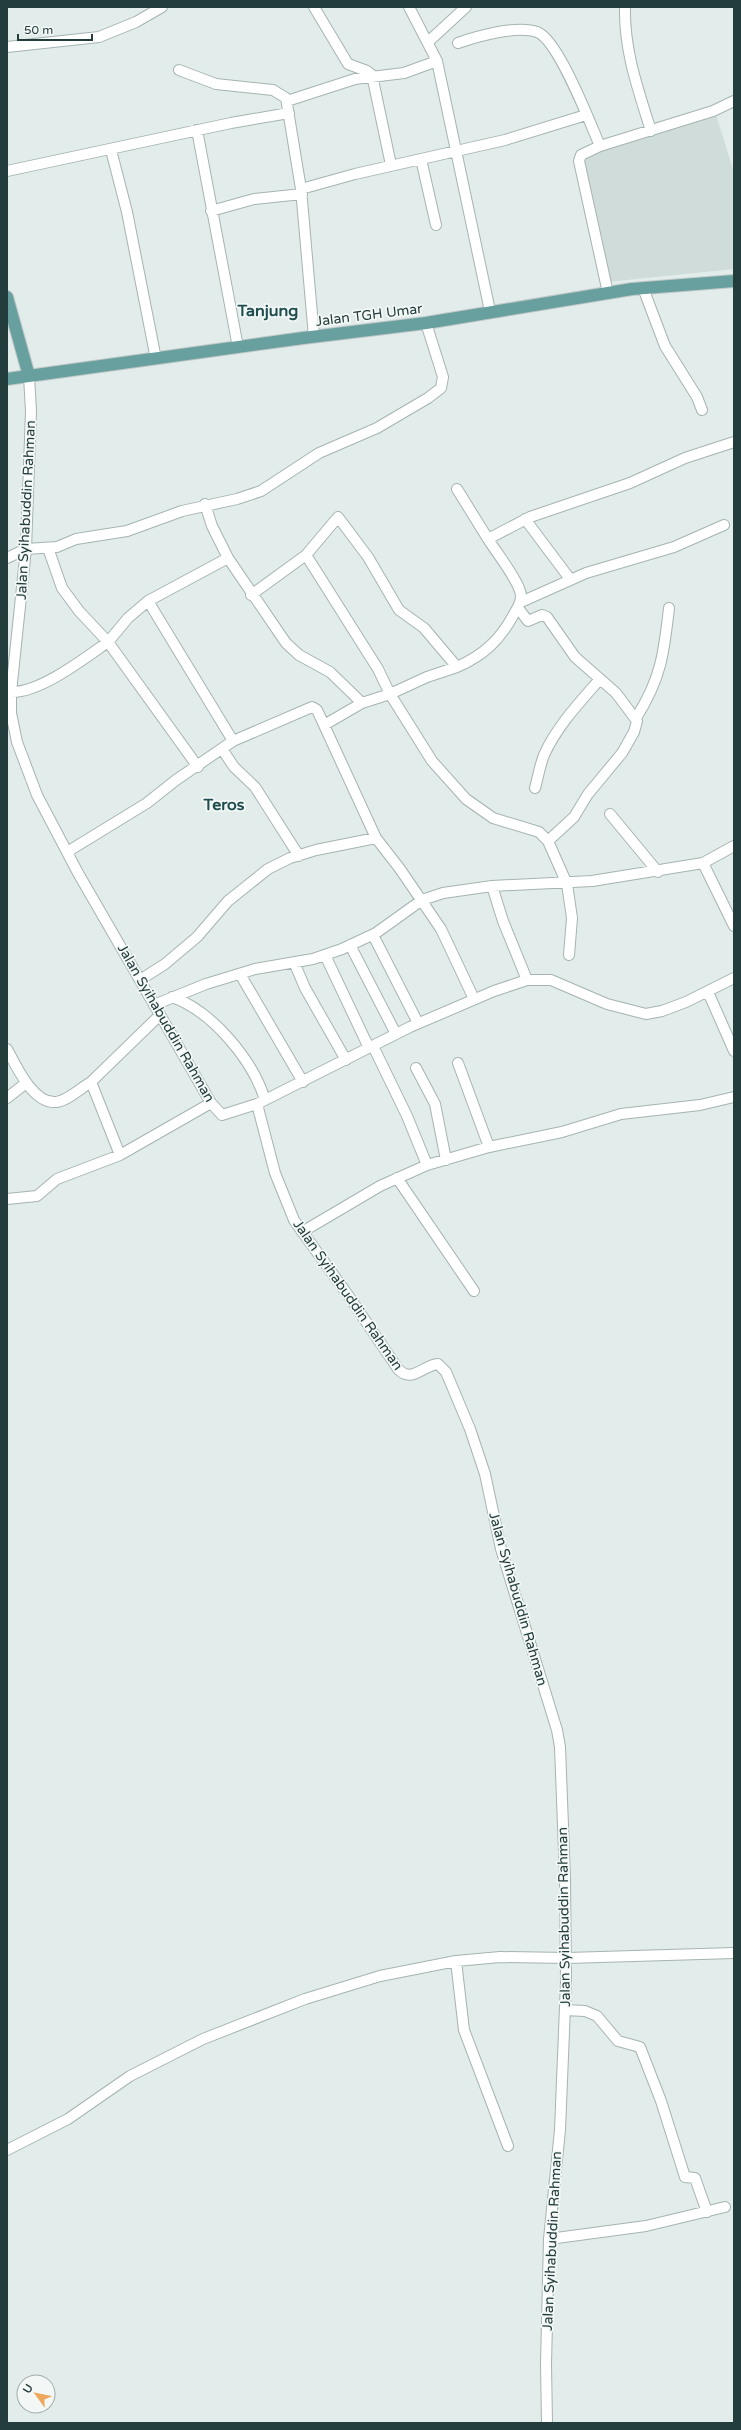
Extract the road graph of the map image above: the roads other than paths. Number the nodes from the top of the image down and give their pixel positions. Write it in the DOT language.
graph roads {
  1 [pos="162,7"];
  2 [pos="314,7"];
  3 [pos="409,7"];
  4 [pos="466,7"];
  5 [pos="625,7"];
  6 [pos="458,43"];
  7 [pos="7,47"];
  8 [pos="432,51"];
  9 [pos="180,70"];
  10 [pos="372,75"];
  11 [pos="287,101"];
  12 [pos="734,101"];
  13 [pos="289,113"];
  14 [pos="586,115"];
  15 [pos="197,130"];
  16 [pos="651,131"];
  17 [pos="600,146"];
  18 [pos="111,150"];
  19 [pos="456,151"];
  20 [pos="421,159"];
  21 [pos="391,165"];
  22 [pos="7,171"];
  23 [pos="301,191"];
  24 [pos="211,211"];
  25 [pos="436,225"];
  26 [pos="734,281"];
  27 [pos="643,288"];
  28 [pos="608,293"];
  29 [pos="7,297"];
  30 [pos="490,311"];
  31 [pos="426,323"];
  32 [pos="314,337"];
  33 [pos="238,347"];
  34 [pos="156,359"];
  35 [pos="29,376"];
  36 [pos="7,379"];
  37 [pos="702,410"];
  38 [pos="734,442"];
  39 [pos="457,489"];
  40 [pos="205,504"];
  41 [pos="525,519"];
  42 [pos="724,526"];
  43 [pos="488,539"];
  44 [pos="48,548"];
  45 [pos="26,549"];
  46 [pos="306,555"];
  47 [pos="7,558"];
  48 [pos="228,558"];
  49 [pos="570,579"];
  50 [pos="252,595"];
  51 [pos="148,601"];
  52 [pos="519,605"];
  53 [pos="669,608"];
  54 [pos="108,642"];
  55 [pos="457,667"];
  56 [pos="600,679"];
  57 [pos="11,692"];
  58 [pos="390,694"];
  59 [pos="362,703"];
  60 [pos="636,718"];
  61 [pos="324,725"];
  62 [pos="233,741"];
  63 [pos="12,743"];
  64 [pos="222,748"];
  65 [pos="198,767"];
  66 [pos="535,788"];
  67 [pos="610,814"];
  68 [pos="376,838"];
  69 [pos="548,840"];
  70 [pos="734,846"];
  71 [pos="67,852"];
  72 [pos="299,856"];
  73 [pos="703,863"];
  74 [pos="658,872"];
  75 [pos="568,884"];
  76 [pos="492,886"];
  77 [pos="422,900"];
  78 [pos="734,926"];
  79 [pos="373,935"];
  80 [pos="350,945"];
  81 [pos="325,955"];
  82 [pos="569,956"];
  83 [pos="294,962"];
  84 [pos="240,974"];
  85 [pos="734,978"];
  86 [pos="140,980"];
  87 [pos="527,980"];
  88 [pos="708,992"];
  89 [pos="172,997"];
  90 [pos="474,999"];
  91 [pos="154,1005"];
  92 [pos="160,1015"];
  93 [pos="418,1023"];
  94 [pos="396,1034"];
  95 [pos="371,1047"];
  96 [pos="7,1050"];
  97 [pos="734,1050"];
  98 [pos="346,1060"];
  99 [pos="458,1063"];
  100 [pos="416,1068"];
  101 [pos="91,1082"];
  102 [pos="303,1082"];
  103 [pos="26,1083"];
  104 [pos="734,1097"];
  105 [pos="7,1098"];
  106 [pos="261,1102"];
  107 [pos="210,1103"];
  108 [pos="489,1147"];
  109 [pos="120,1155"];
  110 [pos="446,1160"];
  111 [pos="427,1165"];
  112 [pos="397,1178"];
  113 [pos="7,1199"];
  114 [pos="302,1232"];
  115 [pos="474,1291"];
  116 [pos="734,1953"];
  117 [pos="567,1958"];
  118 [pos="456,1961"];
  119 [pos="565,2010"];
  120 [pos="508,2146"];
  121 [pos="7,2150"];
  122 [pos="725,2207"];
  123 [pos="707,2212"];
  124 [pos="549,2239"];
  125 [pos="547,2423"];
  1 -- 7 [label="street"];
  2 -- 10 [label="street"];
  3 -- 8 [label="street"];
  4 -- 8 [label="street"];
  5 -- 16 [label="street"];
  6 -- 14 [label="street"];
  8 -- 10 [label="street"];
  8 -- 19 [label="street"];
  9 -- 11 [label="street"];
  10 -- 11 [label="street"];
  10 -- 21 [label="street"];
  11 -- 13 [label="street"];
  12 -- 16 [label="street"];
  13 -- 15 [label="street"];
  13 -- 23 [label="street"];
  14 -- 17 [label="street"];
  14 -- 19 [label="street"];
  15 -- 18 [label="street"];
  15 -- 24 [label="street"];
  16 -- 17 [label="street"];
  17 -- 28 [label="street"];
  18 -- 22 [label="street"];
  18 -- 34 [label="street"];
  19 -- 20 [label="street"];
  19 -- 30 [label="street"];
  20 -- 21 [label="street"];
  20 -- 25 [label="street"];
  21 -- 23 [label="street"];
  23 -- 24 [label="street"];
  23 -- 32 [label="street"];
  24 -- 33 [label="street"];
  26 -- 27 [label="main road, Jalan TGH Umar"];
  27 -- 28 [label="main road, Jalan TGH Umar"];
  27 -- 37 [label="street"];
  28 -- 30 [label="main road, Jalan TGH Umar"];
  29 -- 35 [label="main road"];
  30 -- 31 [label="main road, Jalan TGH Umar"];
  31 -- 32 [label="main road, Jalan TGH Umar"];
  31 -- 40 [label="street"];
  32 -- 33 [label="main road, Jalan TGH Umar"];
  33 -- 34 [label="main road, Jalan TGH Umar"];
  34 -- 35 [label="main road, Jalan TGH Umar"];
  35 -- 36 [label="main road, Jalan TGH Umar"];
  35 -- 45 [label="street, Jalan Syihabuddin Rahman"];
  38 -- 41 [label="street"];
  39 -- 43 [label="street"];
  40 -- 44 [label="street"];
  40 -- 48 [label="street"];
  41 -- 43 [label="street"];
  41 -- 49 [label="street"];
  42 -- 49 [label="street"];
  43 -- 52 [label="street"];
  44 -- 45 [label="street"];
  44 -- 54 [label="street"];
  45 -- 47 [label="street"];
  45 -- 57 [label="street, Jalan Syihabuddin Rahman"];
  46 -- 50 [label="street"];
  46 -- 55 [label="street"];
  46 -- 58 [label="street"];
  48 -- 50 [label="street"];
  48 -- 51 [label="street"];
  49 -- 52 [label="street"];
  50 -- 59 [label="street"];
  51 -- 54 [label="street"];
  51 -- 62 [label="street"];
  52 -- 55 [label="street"];
  52 -- 56 [label="street"];
  53 -- 60 [label="street"];
  54 -- 57 [label="street"];
  54 -- 65 [label="street"];
  55 -- 58 [label="street"];
  56 -- 60 [label="street"];
  56 -- 66 [label="street"];
  57 -- 63 [label="street, Jalan Syihabuddin Rahman"];
  58 -- 59 [label="street"];
  58 -- 69 [label="street"];
  59 -- 61 [label="street"];
  60 -- 69 [label="street"];
  61 -- 62 [label="street"];
  61 -- 68 [label="street"];
  62 -- 64 [label="street"];
  63 -- 71 [label="street, Jalan Syihabuddin Rahman"];
  64 -- 65 [label="street"];
  64 -- 72 [label="street"];
  65 -- 71 [label="street"];
  67 -- 74 [label="street"];
  68 -- 72 [label="street"];
  68 -- 77 [label="street"];
  69 -- 75 [label="street"];
  70 -- 73 [label="street"];
  71 -- 86 [label="street, Jalan Syihabuddin Rahman"];
  72 -- 86 [label="street"];
  73 -- 74 [label="street"];
  73 -- 78 [label="street"];
  74 -- 75 [label="street"];
  75 -- 76 [label="street"];
  75 -- 82 [label="street"];
  76 -- 77 [label="street"];
  76 -- 87 [label="street"];
  77 -- 79 [label="street"];
  77 -- 90 [label="street"];
  79 -- 80 [label="street"];
  79 -- 93 [label="street"];
  80 -- 81 [label="street"];
  80 -- 94 [label="street"];
  81 -- 83 [label="street"];
  81 -- 95 [label="street"];
  83 -- 84 [label="street"];
  83 -- 98 [label="street"];
  84 -- 89 [label="street"];
  84 -- 102 [label="street"];
  85 -- 88 [label="street"];
  86 -- 91 [label="street, Jalan Syihabuddin Rahman"];
  87 -- 88 [label="street"];
  87 -- 90 [label="street"];
  88 -- 97 [label="street"];
  89 -- 91 [label="street"];
  89 -- 106 [label="street"];
  90 -- 93 [label="street"];
  91 -- 92 [label="street, Jalan Syihabuddin Rahman"];
  92 -- 101 [label="street"];
  92 -- 107 [label="street, Jalan Syihabuddin Rahman"];
  93 -- 94 [label="street"];
  94 -- 95 [label="street"];
  95 -- 98 [label="street"];
  95 -- 111 [label="street"];
  96 -- 103 [label="street"];
  98 -- 102 [label="street"];
  99 -- 108 [label="street"];
  100 -- 110 [label="street"];
  101 -- 103 [label="street"];
  101 -- 109 [label="street"];
  102 -- 106 [label="street"];
  103 -- 105 [label="street"];
  104 -- 108 [label="street"];
  106 -- 107 [label="street, Jalan Syihabuddin Rahman"];
  106 -- 114 [label="street, Jalan Syihabuddin Rahman"];
  107 -- 109 [label="street"];
  108 -- 110 [label="street"];
  109 -- 113 [label="street"];
  110 -- 111 [label="street"];
  111 -- 112 [label="street"];
  112 -- 114 [label="street"];
  112 -- 115 [label="street"];
  114 -- 117 [label="street, Jalan Syihabuddin Rahman"];
  116 -- 117 [label="street"];
  117 -- 118 [label="street"];
  117 -- 119 [label="street, Jalan Syihabuddin Rahman"];
  118 -- 120 [label="street"];
  118 -- 121 [label="street"];
  119 -- 123 [label="street"];
  119 -- 124 [label="street, Jalan Syihabuddin Rahman"];
  122 -- 123 [label="street"];
  123 -- 124 [label="street"];
  124 -- 125 [label="street, Jalan Syihabuddin Rahman"];
}
